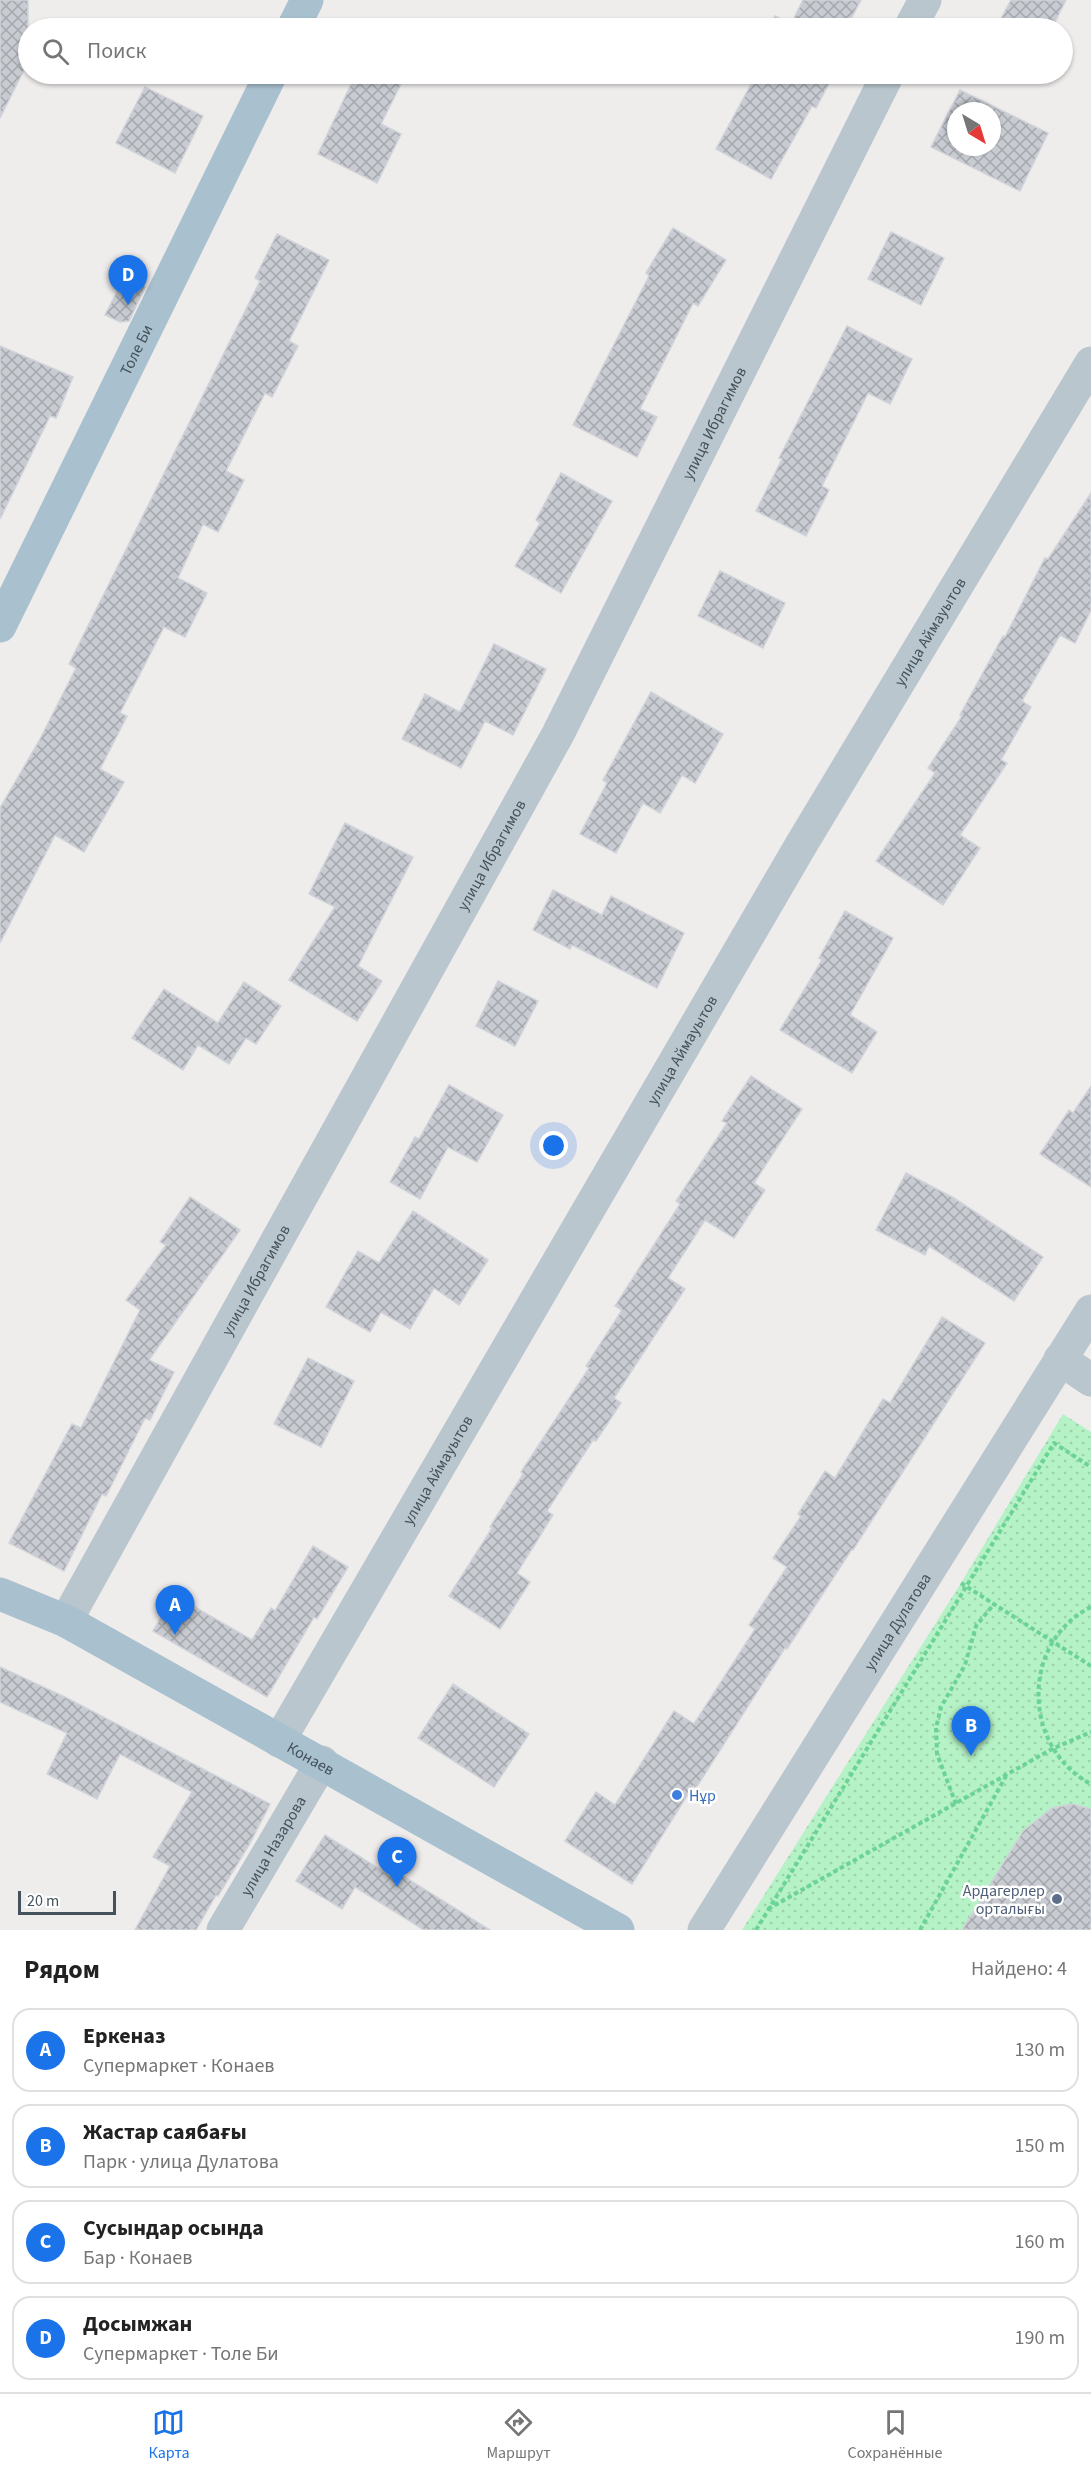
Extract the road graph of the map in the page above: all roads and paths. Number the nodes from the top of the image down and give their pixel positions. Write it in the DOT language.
graph roads {
  1 [pos="307,0"];
  2 [pos="925,0"];
  3 [pos="298,18"];
  4 [pos="915,18"];
  5 [pos="266,84"];
  6 [pos="883,84"];
  7 [pos="1091,363"];
  8 [pos="0,626"];
  9 [pos="1091,1311"];
  10 [pos="1060,1359"];
  11 [pos="1091,1380"];
  12 [pos="1091,1467"];
  13 [pos="961,1582"];
  14 [pos="967,1587"];
  15 [pos="0,1594"];
  16 [pos="994,1605"];
  17 [pos="1091,1607"];
  18 [pos="66,1621"];
  19 [pos="1053,1642"];
  20 [pos="1091,1666"];
  21 [pos="1091,1732"];
  22 [pos="279,1741"];
  23 [pos="1052,1749"];
  24 [pos="322,1762"];
  25 [pos="1006,1775"];
  26 [pos="1091,1784"];
  27 [pos="956,1804"];
  28 [pos="767,1910"];
  29 [pos="224,1930"];
  30 [pos="618,1930"];
  31 [pos="704,1930"];
  32 [pos="756,1930"];
  33 [pos="920,1930"];
  1 -- 3 [label="main road"];
  2 -- 4 [label="street"];
  5 -- 8 [label="main road, Толе Би"];
  6 -- 18 [label="street, улица Ибрагимов"];
  7 -- 22 [label="street, улица Аймауытов"];
  9 -- 10 [label="street, улица Дулатова"];
  10 -- 11 [label="street"];
  10 -- 31 [label="street, улица Дулатова"];
  12 -- 14 [label="path"];
  13 -- 14 [label="path"];
  14 -- 16 [label="path"];
  14 -- 28 [label="path"];
  15 -- 18 [label="main road, Конаев"];
  16 -- 19 [label="path"];
  16 -- 27 [label="path"];
  17 -- 19 [label="path"];
  18 -- 22 [label="main road, Конаев"];
  19 -- 20 [label="path"];
  19 -- 23 [label="path"];
  21 -- 23 [label="path"];
  22 -- 24 [label="main road, Конаев"];
  23 -- 25 [label="path"];
  23 -- 26 [label="path"];
  24 -- 29 [label="street, улица Назарова"];
  24 -- 30 [label="main road, Конаев"];
  25 -- 27 [label="path"];
  25 -- 33 [label="path"];
  27 -- 28 [label="path"];
  28 -- 32 [label="path"];
}
